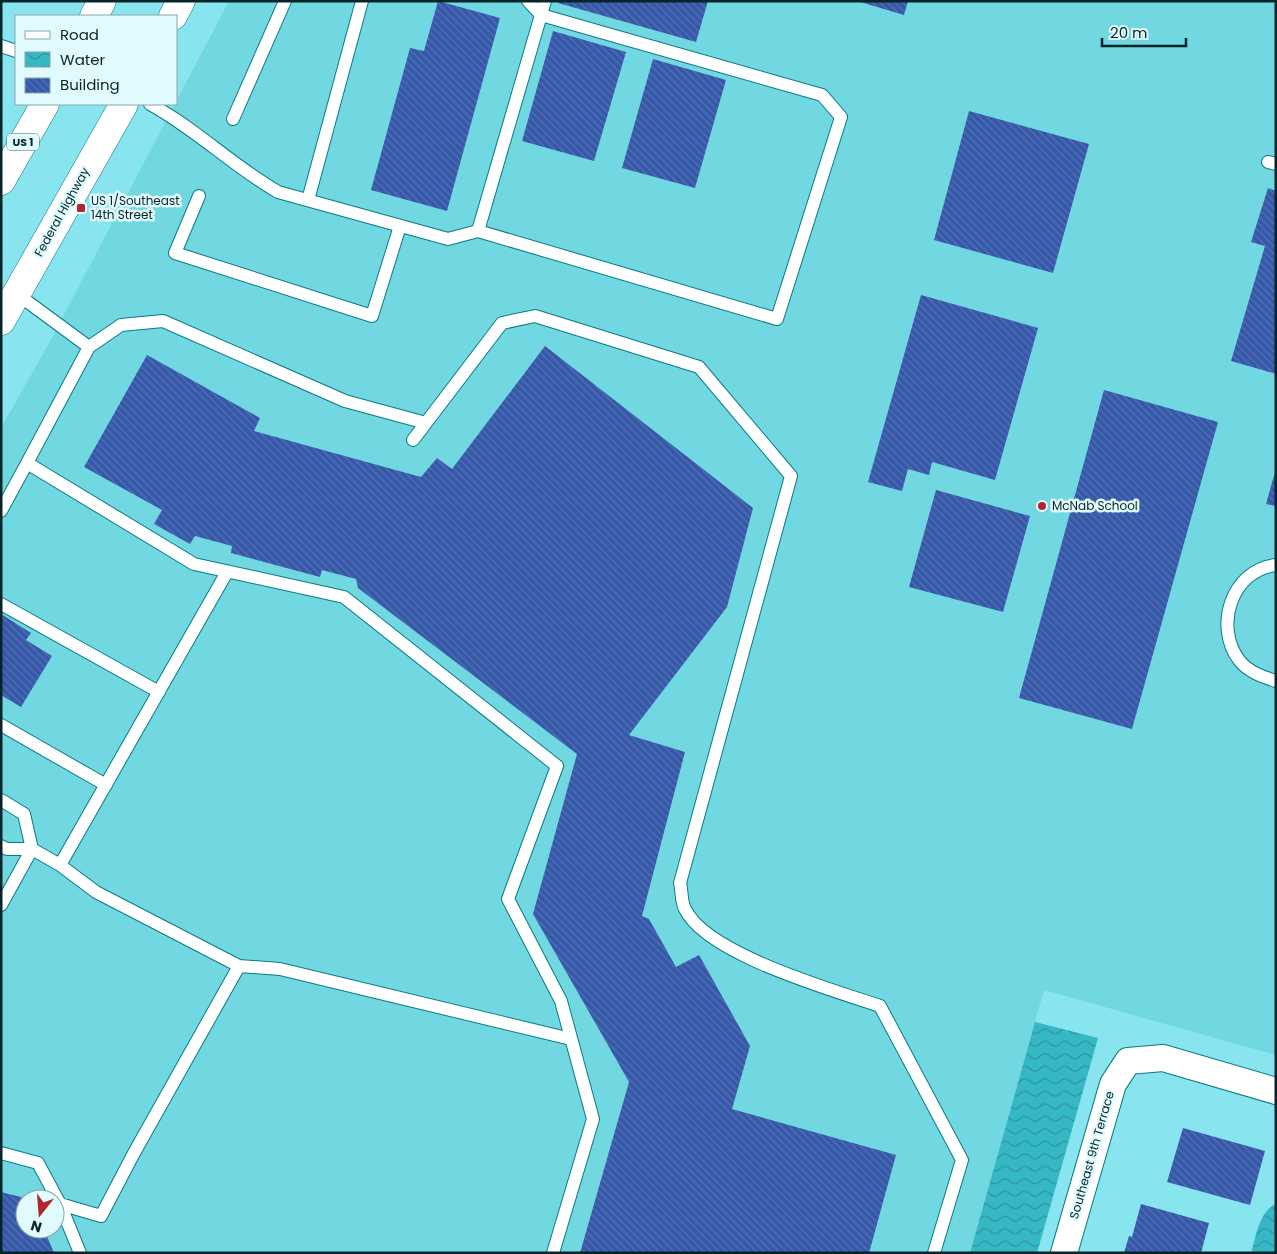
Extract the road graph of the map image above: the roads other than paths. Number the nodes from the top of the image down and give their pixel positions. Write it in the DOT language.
graph roads {
  1 [pos="102,1"];
  2 [pos="285,1"];
  3 [pos="362,1"];
  4 [pos="528,1"];
  5 [pos="545,1"];
  6 [pos="541,14"];
  7 [pos="95,15"];
  8 [pos="1,46"];
  9 [pos="15,51"];
  10 [pos="44,105"];
  11 [pos="123,105"];
  12 [pos="152,105"];
  13 [pos="233,119"];
  14 [pos="1,181"];
  15 [pos="199,196"];
  16 [pos="308,200"];
  17 [pos="400,226"];
  18 [pos="478,230"];
  19 [pos="17,294"];
  20 [pos="1,321"];
  21 [pos="89,347"];
  22 [pos="426,422"];
  23 [pos="413,440"];
  24 [pos="27,463"];
  25 [pos="1,511"];
  26 [pos="1276,565"];
  27 [pos="227,572"];
  28 [pos="1,604"];
  29 [pos="1276,680"];
  30 [pos="159,692"];
  31 [pos="1,725"];
  32 [pos="106,785"];
  33 [pos="1,800"];
  34 [pos="1,846"];
  35 [pos="32,849"];
  36 [pos="60,865"];
  37 [pos="1,905"];
  38 [pos="239,966"];
  39 [pos="571,1039"];
  40 [pos="1276,1091"];
  41 [pos="1,1153"];
  42 [pos="52,1189"];
  43 [pos="65,1205"];
  44 [pos="65,1216"];
  45 [pos="80,1253"];
  46 [pos="553,1253"];
  47 [pos="934,1253"];
  48 [pos="1064,1253"];
  1 -- 7 [label="main road"];
  2 -- 13 [label="lane"];
  3 -- 16 [label="lane"];
  4 -- 6 [label="lane"];
  5 -- 6 [label="lane"];
  6 -- 18 [label="lane"];
  6 -- 18 [label="lane"];
  8 -- 9 [label="lane"];
  10 -- 14 [label="main road, US 1"];
  11 -- 19 [label="main road, Federal Highway"];
  12 -- 16 [label="lane"];
  15 -- 17 [label="lane"];
  16 -- 17 [label="lane"];
  17 -- 18 [label="lane"];
  19 -- 20 [label="main road, Federal Highway"];
  19 -- 21 [label="lane"];
  21 -- 22 [label="lane"];
  21 -- 24 [label="lane"];
  22 -- 23 [label="lane"];
  22 -- 47 [label="lane"];
  24 -- 25 [label="lane"];
  24 -- 27 [label="lane"];
  26 -- 29 [label="lane"];
  27 -- 30 [label="lane"];
  27 -- 39 [label="lane"];
  28 -- 30 [label="lane"];
  30 -- 32 [label="lane"];
  31 -- 32 [label="lane"];
  32 -- 36 [label="lane"];
  33 -- 35 [label="lane"];
  34 -- 35 [label="lane"];
  35 -- 36 [label="lane"];
  35 -- 37 [label="lane"];
  36 -- 38 [label="lane"];
  38 -- 39 [label="lane"];
  38 -- 43 [label="lane"];
  39 -- 46 [label="lane"];
  40 -- 48 [label="street, Southeast 9th Terrace"];
  41 -- 42 [label="lane"];
  44 -- 45 [label="lane"];
}
